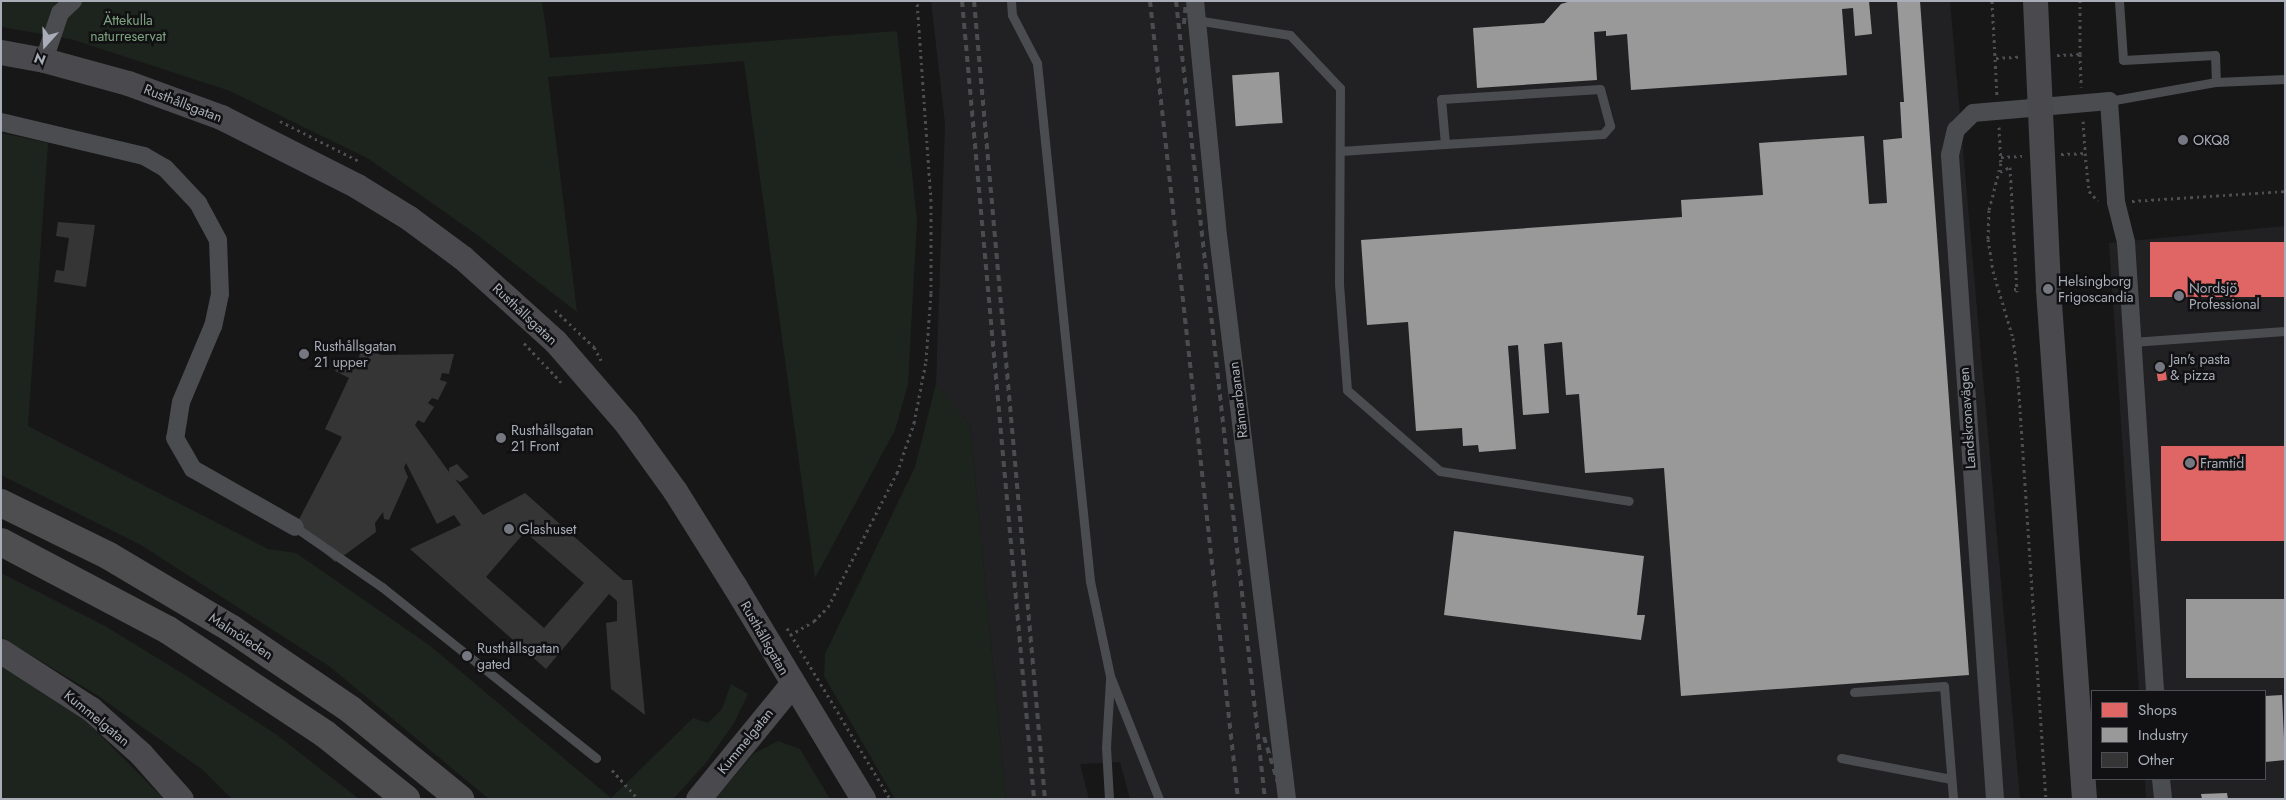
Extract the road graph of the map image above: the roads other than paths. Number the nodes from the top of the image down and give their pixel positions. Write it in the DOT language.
graph roads {
  1 [pos="73,1"];
  2 [pos="1011,1"];
  3 [pos="1195,1"];
  4 [pos="2035,1"];
  5 [pos="2119,1"];
  6 [pos="1196,20"];
  7 [pos="1,52"];
  8 [pos="44,60"];
  9 [pos="2285,79"];
  10 [pos="2216,82"];
  11 [pos="2109,101"];
  12 [pos="2039,106"];
  13 [pos="1,122"];
  14 [pos="1445,144"];
  15 [pos="1340,151"];
  16 [pos="2285,331"];
  17 [pos="2132,342"];
  18 [pos="1628,500"];
  19 [pos="1,503"];
  20 [pos="296,527"];
  21 [pos="1,542"];
  22 [pos="1,651"];
  23 [pos="1110,676"];
  24 [pos="792,684"];
  25 [pos="2155,690"];
  26 [pos="1854,692"];
  27 [pos="596,758"];
  28 [pos="1841,758"];
  29 [pos="1951,779"];
  30 [pos="2161,780"];
  31 [pos="181,799"];
  32 [pos="406,799"];
  33 [pos="460,799"];
  34 [pos="698,799"];
  35 [pos="863,799"];
  36 [pos="1109,799"];
  37 [pos="1159,799"];
  38 [pos="1287,799"];
  39 [pos="1953,799"];
  40 [pos="1995,799"];
  41 [pos="2084,799"];
  42 [pos="2163,799"];
  1 -- 8 [label="street"];
  2 -- 23 [label="lane"];
  3 -- 6 [label="street, Rännarbanan"];
  4 -- 12 [label="main road"];
  5 -- 10 [label="lane"];
  6 -- 15 [label="lane"];
  6 -- 38 [label="street, Rännarbanan"];
  7 -- 8 [label="main road, Rusthållsgatan"];
  8 -- 24 [label="main road, Rusthållsgatan"];
  9 -- 10 [label="lane"];
  10 -- 11 [label="lane"];
  11 -- 12 [label="street, Landskronavägen"];
  11 -- 17 [label="street"];
  12 -- 40 [label="street, Landskronavägen"];
  12 -- 41 [label="main road"];
  13 -- 20 [label="street"];
  14 -- 14 [label="lane"];
  14 -- 15 [label="lane"];
  15 -- 18 [label="lane"];
  16 -- 17 [label="lane"];
  17 -- 25 [label="street"];
  19 -- 33 [label="highway, Malmöleden"];
  20 -- 27 [label="lane"];
  21 -- 32 [label="highway"];
  22 -- 31 [label="main road, Kummelgatan"];
  23 -- 36 [label="lane"];
  23 -- 37 [label="lane"];
  24 -- 34 [label="main road, Kummelgatan"];
  24 -- 35 [label="main road, Rusthållsgatan"];
  26 -- 29 [label="lane"];
  28 -- 29 [label="lane"];
  29 -- 39 [label="lane"];
  30 -- 42 [label="street"];
}
